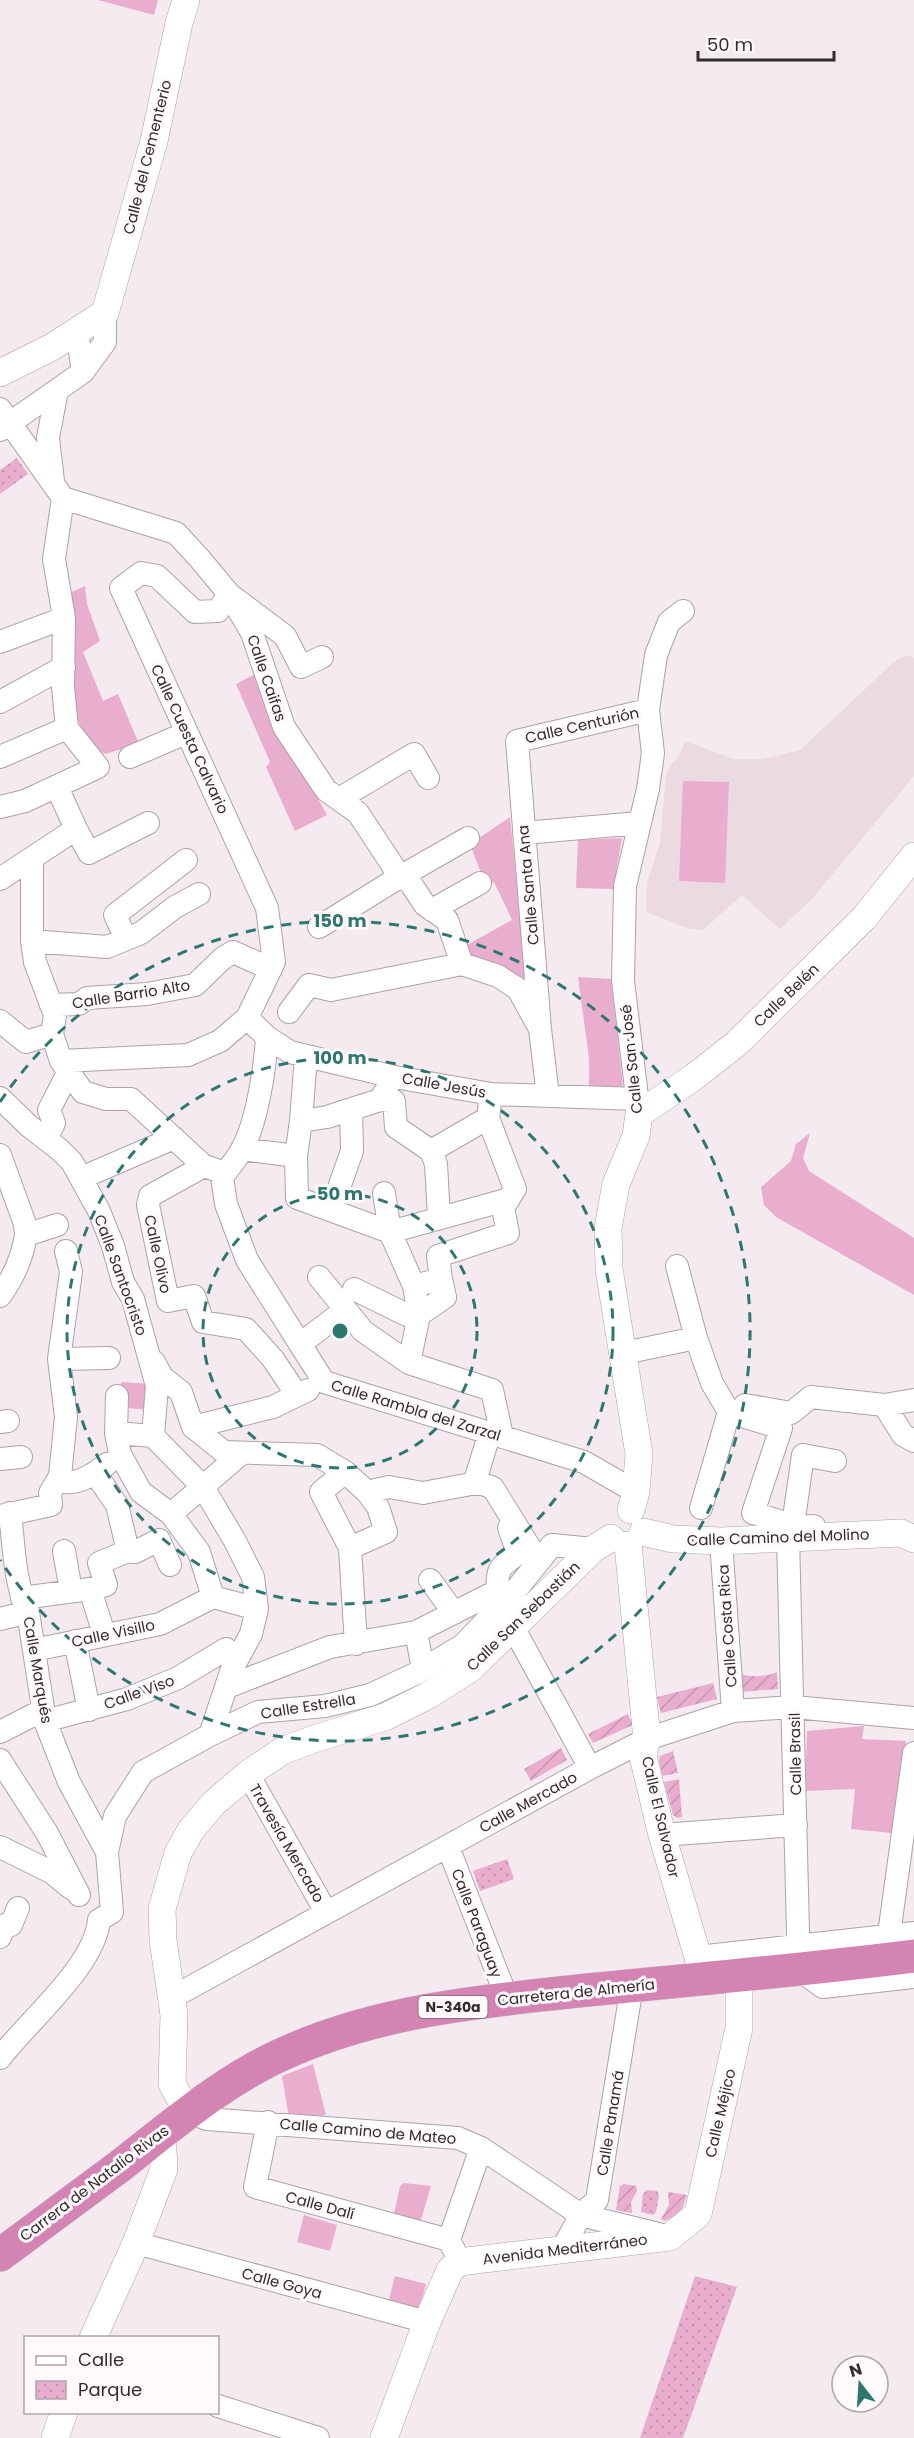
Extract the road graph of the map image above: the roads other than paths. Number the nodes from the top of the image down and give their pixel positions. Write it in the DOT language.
graph roads {
  1 [pos="186,0"];
  2 [pos="105,313"];
  3 [pos="77,332"];
  4 [pos="83,372"];
  5 [pos="0,373"];
  6 [pos="57,390"];
  7 [pos="4,420"];
  8 [pos="58,490"];
  9 [pos="229,594"];
  10 [pos="682,611"];
  11 [pos="64,618"];
  12 [pos="0,642"];
  13 [pos="322,657"];
  14 [pos="64,667"];
  15 [pos="0,702"];
  16 [pos="648,710"];
  17 [pos="67,728"];
  18 [pos="186,733"];
  19 [pos="517,741"];
  20 [pos="0,757"];
  21 [pos="130,757"];
  22 [pos="428,778"];
  23 [pos="57,787"];
  24 [pos="339,799"];
  25 [pos="0,807"];
  26 [pos="148,823"];
  27 [pos="639,823"];
  28 [pos="76,829"];
  29 [pos="524,833"];
  30 [pos="468,838"];
  31 [pos="914,856"];
  32 [pos="32,859"];
  33 [pos="186,860"];
  34 [pos="398,878"];
  35 [pos="0,879"];
  36 [pos="480,883"];
  37 [pos="199,894"];
  38 [pos="432,910"];
  39 [pos="319,927"];
  40 [pos="126,939"];
  41 [pos="32,941"];
  42 [pos="462,964"];
  43 [pos="271,969"];
  44 [pos="51,1005"];
  45 [pos="289,1012"];
  46 [pos="247,1018"];
  47 [pos="0,1021"];
  48 [pos="540,1029"];
  49 [pos="52,1034"];
  50 [pos="267,1037"];
  51 [pos="306,1056"];
  52 [pos="65,1067"];
  53 [pos="395,1077"];
  54 [pos="491,1094"];
  55 [pos="548,1096"];
  56 [pos="1,1100"];
  57 [pos="380,1100"];
  58 [pos="638,1107"];
  59 [pos="351,1110"];
  60 [pos="488,1118"];
  61 [pos="301,1121"];
  62 [pos="174,1138"];
  63 [pos="46,1139"];
  64 [pos="242,1149"];
  65 [pos="430,1151"];
  66 [pos="0,1155"];
  67 [pos="296,1156"];
  68 [pos="213,1172"];
  69 [pos="81,1178"];
  70 [pos="384,1193"];
  71 [pos="509,1199"];
  72 [pos="8,1200"];
  73 [pos="331,1210"];
  74 [pos="439,1217"];
  75 [pos="57,1224"];
  76 [pos="390,1232"];
  77 [pos="26,1235"];
  78 [pos="66,1251"];
  79 [pos="677,1266"];
  80 [pos="319,1277"];
  81 [pos="441,1278"];
  82 [pos="414,1286"];
  83 [pos="354,1288"];
  84 [pos="0,1296"];
  85 [pos="345,1310"];
  86 [pos="419,1316"];
  87 [pos="696,1338"];
  88 [pos="300,1344"];
  89 [pos="149,1353"];
  90 [pos="624,1353"];
  91 [pos="109,1358"];
  92 [pos="59,1359"];
  93 [pos="409,1363"];
  94 [pos="324,1382"];
  95 [pos="117,1395"];
  96 [pos="297,1395"];
  97 [pos="914,1400"];
  98 [pos="726,1406"];
  99 [pos="884,1406"];
  100 [pos="194,1426"];
  101 [pos="496,1434"];
  102 [pos="153,1436"];
  103 [pos="914,1441"];
  104 [pos="118,1444"];
  105 [pos="242,1454"];
  106 [pos="835,1461"];
  107 [pos="95,1473"];
  108 [pos="345,1473"];
  109 [pos="60,1476"];
  110 [pos="474,1484"];
  111 [pos="202,1487"];
  112 [pos="367,1492"];
  113 [pos="506,1508"];
  114 [pos="701,1508"];
  115 [pos="5,1514"];
  116 [pos="171,1514"];
  117 [pos="914,1522"];
  118 [pos="623,1528"];
  119 [pos="790,1532"];
  120 [pos="914,1539"];
  121 [pos="721,1541"];
  122 [pos="350,1548"];
  123 [pos="64,1551"];
  124 [pos="128,1551"];
  125 [pos="538,1562"];
  126 [pos="170,1565"];
  127 [pos="430,1580"];
  128 [pos="80,1590"];
  129 [pos="213,1597"];
  130 [pos="25,1605"];
  131 [pos="257,1609"];
  132 [pos="454,1613"];
  133 [pos="0,1619"];
  134 [pos="513,1627"];
  135 [pos="416,1632"];
  136 [pos="104,1634"];
  137 [pos="75,1641"];
  138 [pos="357,1644"];
  139 [pos="226,1649"];
  140 [pos="34,1650"];
  141 [pos="423,1669"];
  142 [pos="227,1687"];
  143 [pos="794,1707"];
  144 [pos="89,1710"];
  145 [pos="733,1712"];
  146 [pos="44,1716"];
  147 [pos="914,1718"];
  148 [pos="0,1732"];
  149 [pos="210,1735"];
  150 [pos="647,1739"];
  151 [pos="914,1752"];
  152 [pos="0,1760"];
  153 [pos="590,1768"];
  154 [pos="248,1774"];
  155 [pos="796,1825"];
  156 [pos="662,1835"];
  157 [pos="0,1847"];
  158 [pos="448,1847"];
  159 [pos="107,1852"];
  160 [pos="79,1895"];
  161 [pos="18,1908"];
  162 [pos="326,1912"];
  163 [pos="99,1920"];
  164 [pos="914,1933"];
  165 [pos="0,1937"];
  166 [pos="799,1957"];
  167 [pos="900,1958"];
  168 [pos="701,1968"];
  169 [pos="740,1975"];
  170 [pos="914,1977"];
  171 [pos="632,1986"];
  172 [pos="171,1998"];
  173 [pos="507,1998"];
  174 [pos="3,2053"];
  175 [pos="187,2111"];
  176 [pos="268,2122"];
  177 [pos="162,2132"];
  178 [pos="481,2148"];
  179 [pos="581,2215"];
  180 [pos="670,2237"];
  181 [pos="136,2243"];
  182 [pos="561,2249"];
  183 [pos="454,2251"];
  184 [pos="0,2255"];
  185 [pos="427,2322"];
  186 [pos="93,2336"];
  187 [pos="219,2406"];
  188 [pos="63,2414"];
  189 [pos="55,2438"];
  190 [pos="318,2438"];
  191 [pos="384,2438"];
  1 -- 2 [label="street, Calle del Cementerio"];
  2 -- 3 [label="street"];
  2 -- 4 [label="street"];
  3 -- 4 [label="street"];
  3 -- 5 [label="street"];
  4 -- 6 [label="street"];
  6 -- 7 [label="street"];
  6 -- 8 [label="street"];
  7 -- 8 [label="street"];
  8 -- 9 [label="street, Calle Caifas"];
  8 -- 11 [label="street"];
  9 -- 13 [label="street"];
  9 -- 18 [label="street, Calle Cuesta Calvario"];
  9 -- 24 [label="street, Calle Caifas"];
  10 -- 16 [label="street, Calle San José"];
  11 -- 12 [label="street"];
  11 -- 14 [label="street"];
  14 -- 15 [label="street"];
  14 -- 17 [label="street"];
  16 -- 19 [label="street, Calle Centurión"];
  16 -- 27 [label="street, Calle San José"];
  17 -- 20 [label="street"];
  17 -- 23 [label="street"];
  18 -- 21 [label="street"];
  18 -- 43 [label="street, Calle Cuesta Calvario"];
  19 -- 29 [label="street, Calle Santa Ana"];
  22 -- 24 [label="street"];
  23 -- 25 [label="street"];
  23 -- 28 [label="street"];
  24 -- 34 [label="street, Calle Caifas"];
  26 -- 28 [label="street"];
  27 -- 29 [label="street"];
  27 -- 58 [label="street, Calle San José"];
  28 -- 32 [label="street"];
  29 -- 48 [label="street, Calle Santa Ana"];
  30 -- 34 [label="street"];
  31 -- 58 [label="street, Calle Belén"];
  32 -- 35 [label="street"];
  32 -- 41 [label="street, Calle Barrio Alto"];
  33 -- 40 [label="street"];
  34 -- 38 [label="street, Calle Caifas"];
  34 -- 39 [label="street"];
  36 -- 38 [label="street"];
  37 -- 40 [label="street"];
  38 -- 42 [label="street, Calle Caifas"];
  40 -- 41 [label="street"];
  41 -- 44 [label="street, Calle Barrio Alto"];
  42 -- 45 [label="street"];
  42 -- 48 [label="street"];
  43 -- 44 [label="street, Calle Barrio Alto"];
  43 -- 46 [label="street, Calle Cuesta Calvario"];
  44 -- 49 [label="street"];
  46 -- 50 [label="street, Calle Jesús"];
  46 -- 52 [label="street"];
  47 -- 49 [label="street"];
  48 -- 55 [label="street, Calle Santa Ana"];
  49 -- 52 [label="street"];
  50 -- 51 [label="street, Calle Jesús"];
  50 -- 64 [label="street"];
  51 -- 53 [label="street, Calle Jesús"];
  51 -- 61 [label="street"];
  52 -- 62 [label="street"];
  52 -- 63 [label="street"];
  53 -- 54 [label="street, Calle Jesús"];
  53 -- 57 [label="street"];
  54 -- 55 [label="street, Calle Jesús"];
  54 -- 60 [label="street"];
  55 -- 58 [label="street, Calle Jesús"];
  56 -- 63 [label="street, Calle Santocristo"];
  57 -- 59 [label="street"];
  57 -- 65 [label="street"];
  58 -- 90 [label="street, Calle San José"];
  59 -- 61 [label="street"];
  59 -- 73 [label="street"];
  60 -- 65 [label="street"];
  60 -- 71 [label="street"];
  61 -- 67 [label="street"];
  62 -- 68 [label="street"];
  62 -- 69 [label="street"];
  63 -- 69 [label="street, Calle Santocristo"];
  64 -- 67 [label="street"];
  64 -- 68 [label="street"];
  65 -- 74 [label="street"];
  66 -- 72 [label="street"];
  67 -- 73 [label="street"];
  68 -- 88 [label="street, Calle Rambla del Zarzal"];
  68 -- 96 [label="street, Calle Olivo"];
  69 -- 89 [label="street, Calle Santocristo"];
  70 -- 76 [label="street"];
  71 -- 74 [label="street"];
  71 -- 81 [label="street"];
  72 -- 77 [label="street"];
  73 -- 76 [label="street"];
  74 -- 76 [label="street"];
  75 -- 77 [label="street"];
  76 -- 82 [label="street"];
  77 -- 84 [label="street"];
  78 -- 92 [label="street"];
  79 -- 87 [label="street"];
  80 -- 85 [label="street"];
  81 -- 82 [label="street"];
  81 -- 86 [label="street"];
  82 -- 86 [label="street"];
  83 -- 86 [label="street"];
  85 -- 88 [label="street"];
  85 -- 93 [label="street"];
  86 -- 93 [label="street"];
  87 -- 90 [label="street"];
  87 -- 98 [label="street"];
  88 -- 94 [label="street, Calle Rambla del Zarzal"];
  89 -- 100 [label="street"];
  89 -- 102 [label="street, Calle Santocristo"];
  90 -- 118 [label="street, Calle San José"];
  91 -- 92 [label="street"];
  92 -- 109 [label="street"];
  93 -- 101 [label="street"];
  94 -- 96 [label="street"];
  94 -- 101 [label="street, Calle Rambla del Zarzal"];
  95 -- 104 [label="street"];
  96 -- 100 [label="street"];
  97 -- 99 [label="street"];
  98 -- 99 [label="street"];
  98 -- 114 [label="street"];
  98 -- 119 [label="street, Calle Camino del Molino"];
  99 -- 103 [label="street"];
  100 -- 105 [label="street"];
  101 -- 110 [label="street"];
  101 -- 118 [label="street, Calle Rambla del Zarzal"];
  102 -- 104 [label="street"];
  102 -- 111 [label="street"];
  104 -- 107 [label="street"];
  104 -- 116 [label="street"];
  105 -- 108 [label="street"];
  105 -- 111 [label="street"];
  106 -- 119 [label="street, Calle Brasil"];
  107 -- 109 [label="street"];
  107 -- 124 [label="street"];
  108 -- 112 [label="street"];
  108 -- 122 [label="street"];
  109 -- 115 [label="street"];
  110 -- 112 [label="street"];
  110 -- 113 [label="street"];
  111 -- 116 [label="street"];
  111 -- 131 [label="street"];
  112 -- 122 [label="street"];
  113 -- 125 [label="street"];
  113 -- 132 [label="street"];
  115 -- 130 [label="street, Calle Marqués"];
  116 -- 129 [label="street"];
  117 -- 119 [label="street, Calle Camino del Molino"];
  118 -- 121 [label="street, Calle Camino del Molino"];
  118 -- 125 [label="street, Calle Estrella"];
  118 -- 134 [label="street, Calle San Sebastián"];
  118 -- 150 [label="street, Calle El Salvador"];
  119 -- 120 [label="street, Calle Camino del Molino"];
  119 -- 121 [label="street, Calle Camino del Molino"];
  119 -- 143 [label="street, Calle Brasil"];
  121 -- 145 [label="street, Calle Costa Rica"];
  122 -- 138 [label="street"];
  123 -- 128 [label="street"];
  124 -- 126 [label="street"];
  124 -- 128 [label="street"];
  125 -- 141 [label="street, Calle Estrella"];
  127 -- 132 [label="street"];
  128 -- 130 [label="street"];
  128 -- 136 [label="street"];
  129 -- 131 [label="street"];
  129 -- 136 [label="street, Calle Visillo"];
  130 -- 133 [label="street"];
  130 -- 140 [label="street, Calle Marqués"];
  131 -- 142 [label="street"];
  132 -- 135 [label="street"];
  134 -- 153 [label="street"];
  134 -- 154 [label="street, Calle San Sebastián"];
  135 -- 138 [label="street"];
  135 -- 141 [label="street"];
  136 -- 137 [label="street, Calle Visillo"];
  137 -- 140 [label="street, Calle Visillo"];
  137 -- 144 [label="street"];
  138 -- 142 [label="street"];
  139 -- 144 [label="street, Calle Viso"];
  140 -- 146 [label="street, Calle Marqués"];
  141 -- 149 [label="street, Calle Estrella"];
  142 -- 149 [label="street"];
  143 -- 145 [label="street, Calle Mercado"];
  143 -- 147 [label="street, Calle Mercado"];
  143 -- 155 [label="street, Calle Brasil"];
  144 -- 146 [label="street, Calle Viso"];
  145 -- 150 [label="street, Calle Mercado"];
  146 -- 148 [label="street, Calle Viso"];
  146 -- 159 [label="street, Calle Marqués"];
  149 -- 159 [label="street, Calle Estrella"];
  150 -- 153 [label="street, Calle Mercado"];
  150 -- 156 [label="street, Calle El Salvador"];
  151 -- 167 [label="street"];
  152 -- 160 [label="street"];
  153 -- 158 [label="street, Calle Mercado"];
  154 -- 162 [label="street, Travesía Mercado"];
  154 -- 172 [label="street, Calle San Sebastián"];
  155 -- 156 [label="street"];
  155 -- 166 [label="street, Calle Brasil"];
  156 -- 168 [label="street, Calle El Salvador"];
  157 -- 160 [label="street"];
  158 -- 162 [label="street, Calle Mercado"];
  158 -- 173 [label="street, Calle Paraguay"];
  159 -- 163 [label="street, Calle Estrella"];
  160 -- 163 [label="street"];
  161 -- 165 [label="street"];
  162 -- 172 [label="street, Calle Mercado"];
  163 -- 174 [label="street"];
  164 -- 166 [label="street"];
  166 -- 167 [label="highway, Carretera de Almería / N-340a"];
  166 -- 168 [label="street"];
  166 -- 169 [label="highway, Carretera de Almería / N-340a"];
  166 -- 170 [label="street"];
  168 -- 169 [label="highway, Carretera de Almería / N-340a"];
  168 -- 171 [label="highway, Carretera de Almería / N-340a"];
  169 -- 180 [label="street, Calle Méjico"];
  171 -- 173 [label="highway, Carretera de Almería / N-340a"];
  171 -- 179 [label="street, Calle Panamá"];
  172 -- 175 [label="street, Calle San Sebastián"];
  173 -- 175 [label="highway, Carretera de Almería / N-340a"];
  175 -- 176 [label="street, Calle Camino de Mateo"];
  175 -- 177 [label="highway, Carrera de Natalio Rivas / N-340a"];
  176 -- 178 [label="street, Calle Camino de Mateo"];
  176 -- 183 [label="street, Calle Dalí"];
  177 -- 181 [label="street"];
  177 -- 184 [label="highway, Carrera de Natalio Rivas / N-340a"];
  178 -- 179 [label="street, Calle Camino de Mateo"];
  178 -- 183 [label="street"];
  179 -- 180 [label="street, Calle Camino de Mateo"];
  179 -- 182 [label="street, Calle Panamá"];
  180 -- 182 [label="street, Avenida Mediterráneo"];
  181 -- 185 [label="street, Calle Goya"];
  181 -- 186 [label="street"];
  182 -- 183 [label="street, Avenida Mediterráneo"];
  183 -- 185 [label="street"];
  185 -- 191 [label="street"];
  187 -- 190 [label="street"];
  188 -- 189 [label="street"];
}
